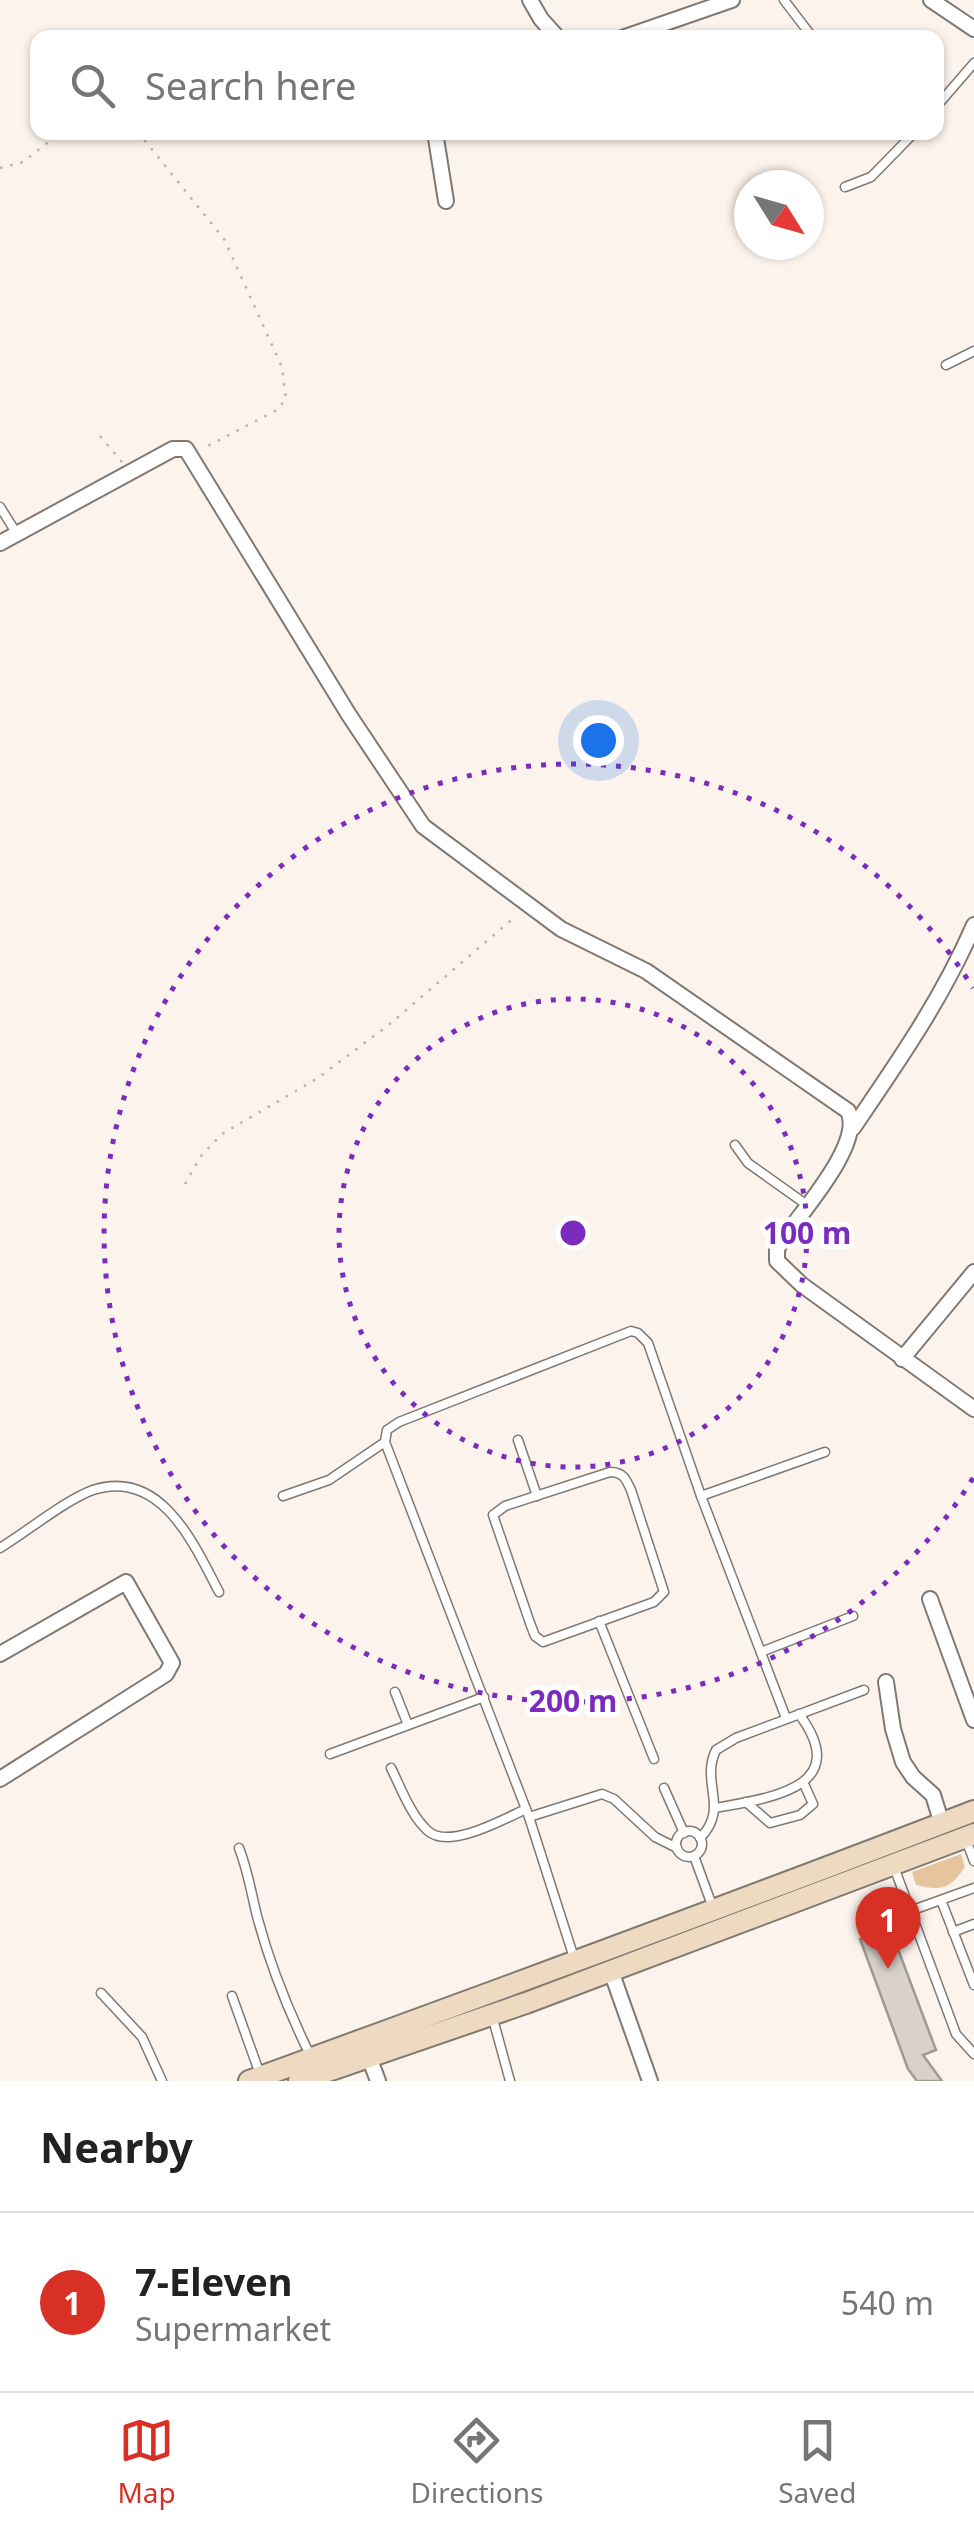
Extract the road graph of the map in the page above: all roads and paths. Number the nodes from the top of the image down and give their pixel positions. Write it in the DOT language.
graph roads {
  1 [pos="530,0"];
  2 [pos="732,0"];
  3 [pos="784,0"];
  4 [pos="931,0"];
  5 [pos="974,29"];
  6 [pos="551,30"];
  7 [pos="645,30"];
  8 [pos="807,30"];
  9 [pos="974,63"];
  10 [pos="944,97"];
  11 [pos="51,140"];
  12 [pos="144,140"];
  13 [pos="436,140"];
  14 [pos="907,140"];
  15 [pos="0,168"];
  16 [pos="845,187"];
  17 [pos="446,201"];
  18 [pos="974,351"];
  19 [pos="946,365"];
  20 [pos="100,436"];
  21 [pos="192,454"];
  22 [pos="136,471"];
  23 [pos="0,507"];
  24 [pos="17,534"];
  25 [pos="0,543"];
  26 [pos="529,906"];
  27 [pos="974,926"];
  28 [pos="853,1128"];
  29 [pos="735,1145"];
  30 [pos="185,1184"];
  31 [pos="807,1204"];
  32 [pos="974,1272"];
  33 [pos="902,1359"];
  34 [pos="974,1409"];
  35 [pos="518,1440"];
  36 [pos="385,1442"];
  37 [pos="825,1452"];
  38 [pos="283,1496"];
  39 [pos="537,1496"];
  40 [pos="701,1496"];
  41 [pos="0,1548"];
  42 [pos="219,1592"];
  43 [pos="930,1598"];
  44 [pos="853,1616"];
  45 [pos="599,1622"];
  46 [pos="761,1652"];
  47 [pos="0,1654"];
  48 [pos="886,1682"];
  49 [pos="864,1690"];
  50 [pos="395,1692"];
  51 [pos="484,1697"];
  52 [pos="799,1714"];
  53 [pos="786,1718"];
  54 [pos="974,1720"];
  55 [pos="408,1725"];
  56 [pos="330,1754"];
  57 [pos="654,1758"];
  58 [pos="390,1768"];
  59 [pos="0,1779"];
  60 [pos="804,1784"];
  61 [pos="664,1788"];
  62 [pos="746,1802"];
  63 [pos="715,1808"];
  64 [pos="974,1812"];
  65 [pos="528,1813"];
  66 [pos="942,1824"];
  67 [pos="684,1832"];
  68 [pos="970,1836"];
  69 [pos="700,1838"];
  70 [pos="239,1848"];
  71 [pos="677,1848"];
  72 [pos="694,1856"];
  73 [pos="974,1861"];
  74 [pos="894,1865"];
  75 [pos="974,1888"];
  76 [pos="941,1900"];
  77 [pos="714,1911"];
  78 [pos="910,1911"];
  79 [pos="974,1924"];
  80 [pos="953,1932"];
  81 [pos="974,1952"];
  82 [pos="963,1956"];
  83 [pos="576,1964"];
  84 [pos="611,1971"];
  85 [pos="974,1983"];
  86 [pos="101,1993"];
  87 [pos="232,1996"];
  88 [pos="492,2014"];
  89 [pos="974,2054"];
  90 [pos="310,2056"];
  91 [pos="369,2057"];
  92 [pos="255,2079"];
  93 [pos="162,2081"];
  94 [pos="300,2081"];
  95 [pos="378,2081"];
  96 [pos="510,2081"];
  97 [pos="650,2081"];
  1 -- 6 [label="street"];
  2 -- 7 [label="street"];
  3 -- 8 [label="lane"];
  4 -- 5 [label="street"];
  9 -- 10 [label="lane"];
  11 -- 15 [label="path"];
  12 -- 21 [label="path"];
  13 -- 17 [label="street"];
  14 -- 16 [label="lane"];
  18 -- 19 [label="lane"];
  20 -- 22 [label="path"];
  21 -- 22 [label="street"];
  21 -- 26 [label="street"];
  22 -- 24 [label="street"];
  23 -- 24 [label="lane"];
  24 -- 25 [label="street"];
  26 -- 28 [label="street"];
  26 -- 30 [label="path"];
  27 -- 28 [label="street"];
  28 -- 31 [label="street"];
  29 -- 31 [label="lane"];
  31 -- 33 [label="street"];
  32 -- 33 [label="street"];
  33 -- 34 [label="street"];
  35 -- 39 [label="lane"];
  36 -- 38 [label="lane"];
  36 -- 40 [label="lane"];
  36 -- 51 [label="lane"];
  37 -- 40 [label="lane"];
  39 -- 45 [label="lane"];
  39 -- 45 [label="lane"];
  40 -- 46 [label="lane"];
  41 -- 42 [label="lane"];
  43 -- 54 [label="street"];
  44 -- 46 [label="lane"];
  45 -- 57 [label="lane"];
  46 -- 53 [label="lane"];
  47 -- 59 [label="street"];
  48 -- 66 [label="street"];
  49 -- 52 [label="lane"];
  50 -- 55 [label="lane"];
  51 -- 55 [label="lane"];
  51 -- 65 [label="lane"];
  52 -- 53 [label="lane"];
  52 -- 60 [label="lane"];
  53 -- 63 [label="lane"];
  55 -- 56 [label="lane"];
  58 -- 65 [label="lane"];
  60 -- 62 [label="lane"];
  60 -- 62 [label="lane"];
  61 -- 67 [label="lane"];
  62 -- 63 [label="lane"];
  63 -- 69 [label="lane"];
  64 -- 66 [label="main road"];
  65 -- 71 [label="lane"];
  65 -- 83 [label="lane"];
  66 -- 77 [label="main road"];
  67 -- 69 [label="lane"];
  67 -- 71 [label="lane"];
  68 -- 73 [label="lane"];
  68 -- 74 [label="main road"];
  69 -- 72 [label="lane"];
  70 -- 90 [label="lane"];
  71 -- 72 [label="lane"];
  72 -- 77 [label="lane"];
  74 -- 78 [label="lane"];
  74 -- 84 [label="main road"];
  75 -- 76 [label="lane"];
  76 -- 78 [label="lane"];
  76 -- 80 [label="lane"];
  77 -- 83 [label="main road"];
  78 -- 89 [label="lane"];
  79 -- 80 [label="lane"];
  80 -- 82 [label="lane"];
  81 -- 82 [label="lane"];
  82 -- 85 [label="lane"];
  83 -- 90 [label="main road"];
  84 -- 88 [label="main road"];
  84 -- 97 [label="street"];
  86 -- 93 [label="lane"];
  87 -- 92 [label="lane"];
  88 -- 91 [label="main road"];
  88 -- 96 [label="lane"];
  90 -- 92 [label="main road"];
  91 -- 94 [label="main road"];
  91 -- 95 [label="street"];
}
